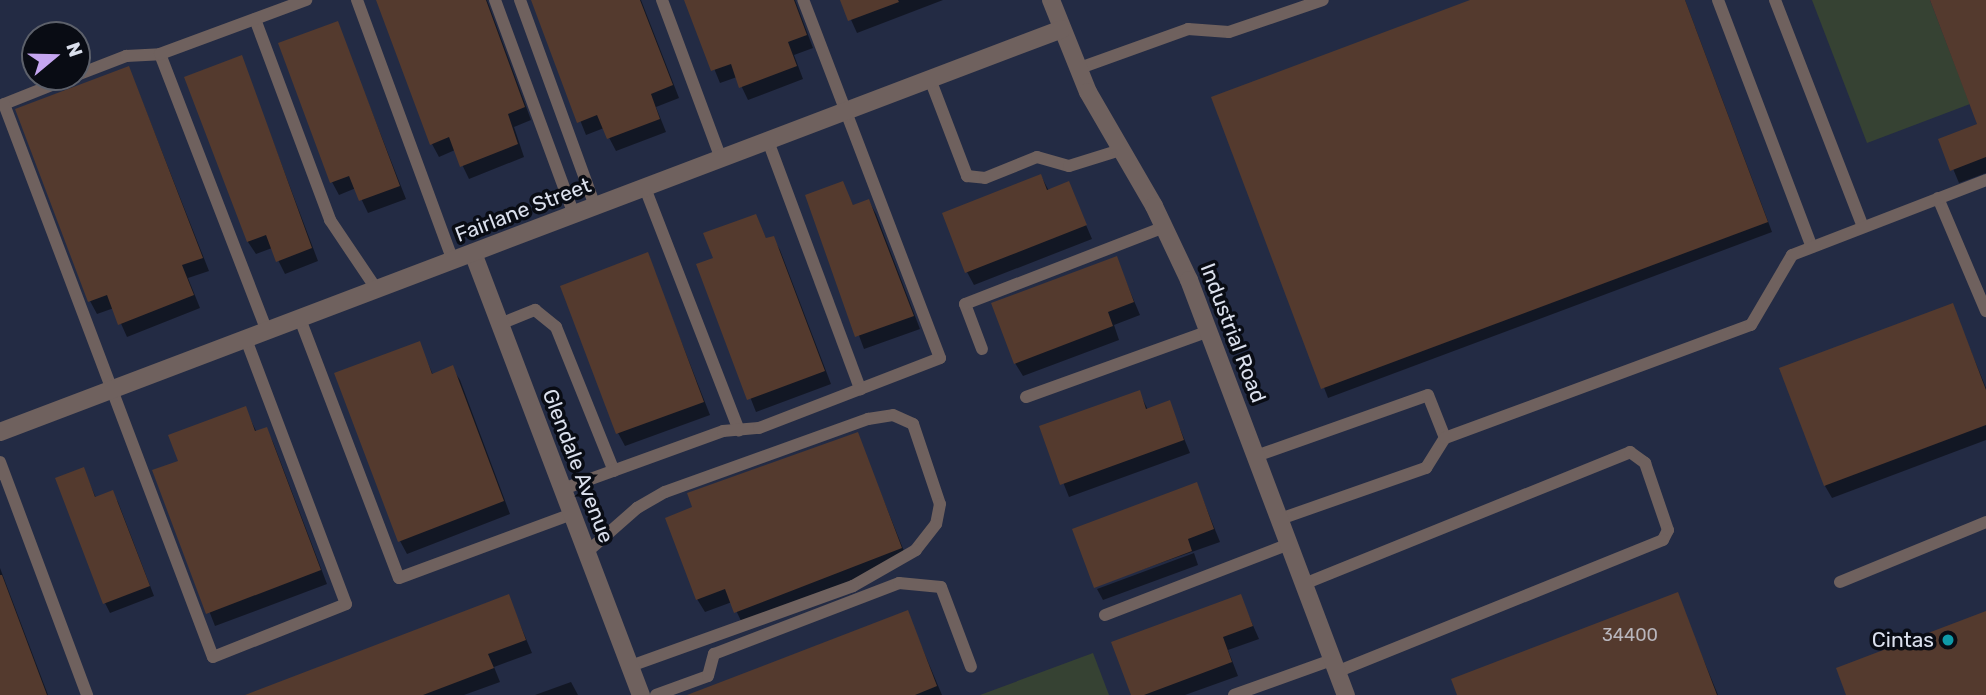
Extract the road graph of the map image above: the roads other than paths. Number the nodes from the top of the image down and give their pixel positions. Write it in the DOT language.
graph roads {
  1 [pos="306,0"];
  2 [pos="357,0"];
  3 [pos="495,0"];
  4 [pos="520,0"];
  5 [pos="662,0"];
  6 [pos="803,0"];
  7 [pos="1051,0"];
  8 [pos="1323,0"];
  9 [pos="1718,0"];
  10 [pos="1775,0"];
  11 [pos="255,19"];
  12 [pos="1062,29"];
  13 [pos="160,54"];
  14 [pos="1077,69"];
  15 [pos="91,70"];
  16 [pos="930,79"];
  17 [pos="37,91"];
  18 [pos="845,111"];
  19 [pos="768,141"];
  20 [pos="1120,150"];
  21 [pos="722,159"];
  22 [pos="1986,180"];
  23 [pos="645,188"];
  24 [pos="1938,198"];
  25 [pos="595,206"];
  26 [pos="574,215"];
  27 [pos="1165,227"];
  28 [pos="1863,227"];
  29 [pos="1812,247"];
  30 [pos="473,253"];
  31 [pos="453,261"];
  32 [pos="377,290"];
  33 [pos="1986,311"];
  34 [pos="300,320"];
  35 [pos="500,324"];
  36 [pos="1209,331"];
  37 [pos="267,332"];
  38 [pos="246,340"];
  39 [pos="982,349"];
  40 [pos="860,389"];
  41 [pos="112,390"];
  42 [pos="1026,397"];
  43 [pos="739,430"];
  44 [pos="0,432"];
  45 [pos="1445,438"];
  46 [pos="1256,456"];
  47 [pos="0,462"];
  48 [pos="614,471"];
  49 [pos="5,489"];
  50 [pos="563,489"];
  51 [pos="572,514"];
  52 [pos="1280,519"];
  53 [pos="1986,522"];
  54 [pos="1289,544"];
  55 [pos="587,552"];
  56 [pos="1840,582"];
  57 [pos="1304,584"];
  58 [pos="1105,615"];
  59 [pos="631,666"];
  60 [pos="1335,666"];
  61 [pos="971,667"];
  62 [pos="86,695"];
  63 [pos="642,695"];
  64 [pos="656,695"];
  65 [pos="1234,695"];
  66 [pos="1346,695"];
  1 -- 11 [label="lane"];
  2 -- 31 [label="lane"];
  3 -- 26 [label="lane"];
  4 -- 25 [label="lane"];
  5 -- 21 [label="lane"];
  6 -- 18 [label="lane"];
  7 -- 12 [label="street, Industrial Road"];
  8 -- 14 [label="lane"];
  9 -- 29 [label="lane"];
  10 -- 28 [label="lane"];
  11 -- 13 [label="lane"];
  11 -- 32 [label="lane"];
  12 -- 14 [label="street, Industrial Road"];
  12 -- 16 [label="street, Fairlane Street"];
  13 -- 15 [label="lane"];
  13 -- 37 [label="lane"];
  14 -- 20 [label="street, Industrial Road"];
  16 -- 18 [label="street, Fairlane Street"];
  16 -- 20 [label="lane"];
  17 -- 41 [label="lane"];
  18 -- 19 [label="street, Fairlane Street"];
  18 -- 40 [label="lane"];
  19 -- 21 [label="street, Fairlane Street"];
  19 -- 40 [label="lane"];
  20 -- 27 [label="street, Industrial Road"];
  21 -- 23 [label="street, Fairlane Street"];
  22 -- 24 [label="lane"];
  23 -- 25 [label="street, Fairlane Street"];
  23 -- 43 [label="lane"];
  24 -- 28 [label="lane"];
  24 -- 33 [label="lane"];
  25 -- 26 [label="street, Fairlane Street"];
  26 -- 30 [label="street, Fairlane Street"];
  27 -- 36 [label="street, Industrial Road"];
  27 -- 39 [label="lane"];
  28 -- 29 [label="lane"];
  29 -- 45 [label="lane"];
  30 -- 31 [label="street, Fairlane Street"];
  30 -- 35 [label="street, Glendale Avenue"];
  31 -- 32 [label="street, Fairlane Street"];
  32 -- 34 [label="street, Fairlane Street"];
  34 -- 37 [label="street, Fairlane Street"];
  34 -- 51 [label="lane"];
  35 -- 48 [label="lane"];
  35 -- 50 [label="street, Glendale Avenue"];
  36 -- 42 [label="lane"];
  36 -- 46 [label="street, Industrial Road"];
  37 -- 38 [label="street, Fairlane Street"];
  38 -- 41 [label="street, Fairlane Street"];
  38 -- 41 [label="lane"];
  40 -- 43 [label="lane"];
  41 -- 44 [label="street, Fairlane Street"];
  43 -- 48 [label="lane"];
  45 -- 46 [label="lane"];
  45 -- 52 [label="lane"];
  46 -- 52 [label="street, Industrial Road"];
  47 -- 49 [label="lane"];
  48 -- 50 [label="lane"];
  49 -- 62 [label="lane"];
  50 -- 51 [label="street, Glendale Avenue"];
  51 -- 55 [label="street, Glendale Avenue"];
  52 -- 54 [label="street, Industrial Road"];
  53 -- 56 [label="lane"];
  54 -- 57 [label="street, Industrial Road"];
  54 -- 58 [label="lane"];
  55 -- 59 [label="street, Glendale Avenue"];
  55 -- 59 [label="lane"];
  57 -- 60 [label="street, Industrial Road"];
  57 -- 60 [label="lane"];
  59 -- 63 [label="street, Glendale Avenue"];
  60 -- 65 [label="lane"];
  60 -- 66 [label="street, Industrial Road"];
  61 -- 64 [label="lane"];
}
